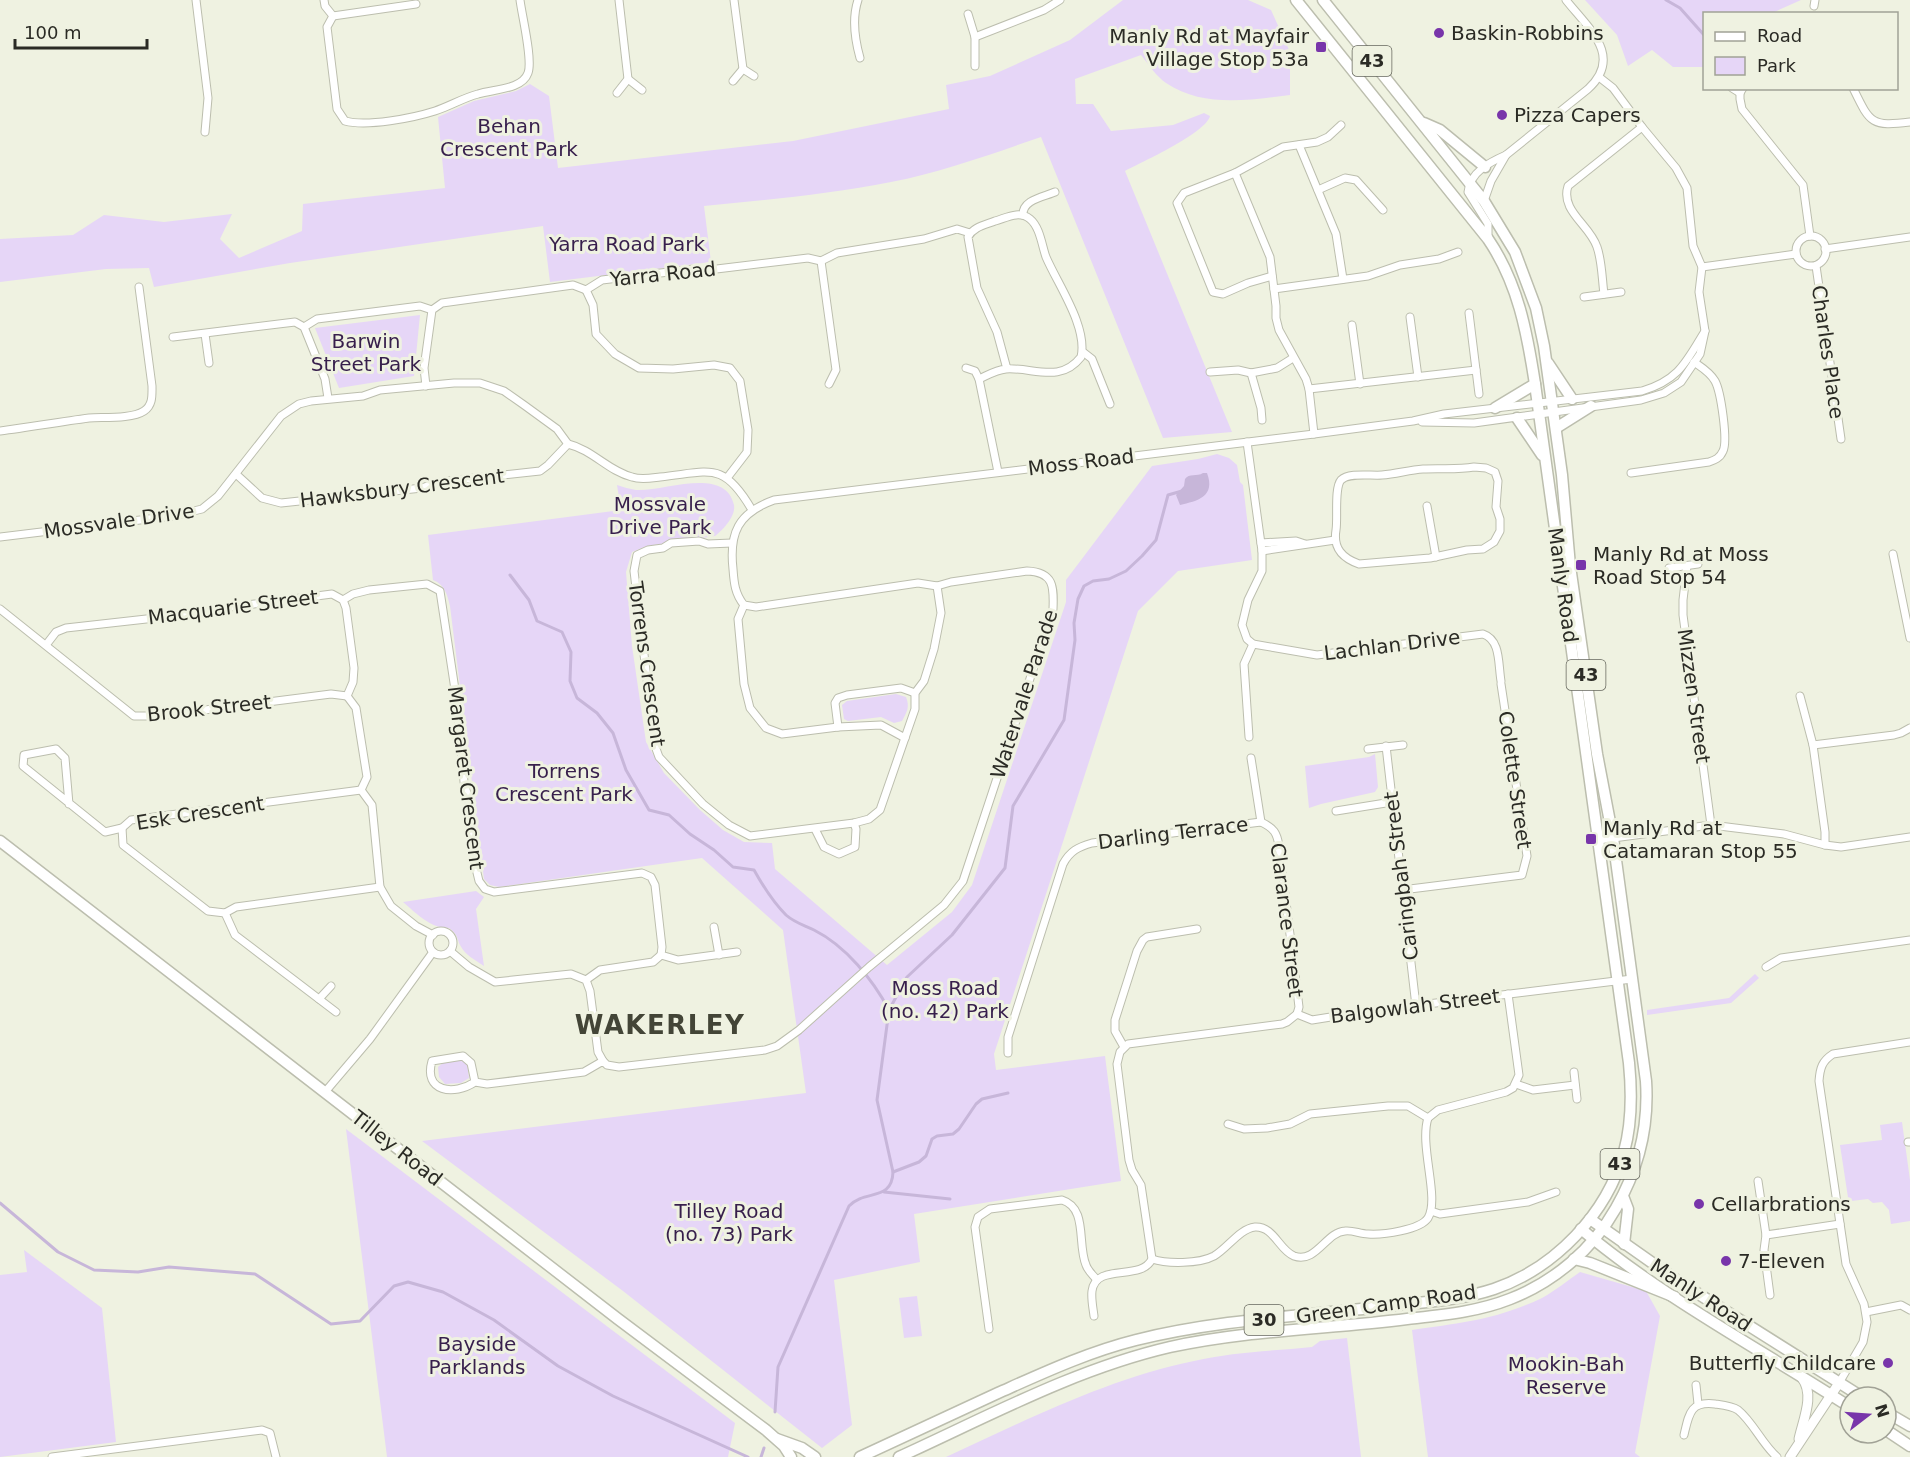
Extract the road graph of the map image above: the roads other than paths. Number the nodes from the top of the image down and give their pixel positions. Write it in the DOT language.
graph roads {
  1 [pos="196,0"];
  2 [pos="324,0"];
  3 [pos="520,0"];
  4 [pos="619,0"];
  5 [pos="734,0"];
  6 [pos="858,0"];
  7 [pos="1060,0"];
  8 [pos="1296,0"];
  9 [pos="1323,0"];
  10 [pos="1566,0"];
  11 [pos="416,4"];
  12 [pos="968,14"];
  13 [pos="333,16"];
  14 [pos="975,37"];
  15 [pos="860,58"];
  16 [pos="975,66"];
  17 [pos="743,69"];
  18 [pos="754,76"];
  19 [pos="1599,77"];
  20 [pos="628,79"];
  21 [pos="733,81"];
  22 [pos="642,90"];
  23 [pos="1854,90"];
  24 [pos="1742,91"];
  25 [pos="618,93"];
  26 [pos="1421,121"];
  27 [pos="1910,122"];
  28 [pos="1341,125"];
  29 [pos="1642,127"];
  30 [pos="205,132"];
  31 [pos="1299,145"];
  32 [pos="1506,155"];
  33 [pos="1485,167"];
  34 [pos="1235,173"];
  35 [pos="1470,182"];
  36 [pos="1318,190"];
  37 [pos="1055,192"];
  38 [pos="1485,201"];
  39 [pos="1383,210"];
  40 [pos="1023,215"];
  41 [pos="970,233"];
  42 [pos="1810,236"];
  43 [pos="1910,237"];
  44 [pos="1488,239"];
  45 [pos="1826,249"];
  46 [pos="1458,252"];
  47 [pos="1796,254"];
  48 [pos="821,261"];
  49 [pos="1816,266"];
  50 [pos="1702,267"];
  51 [pos="1272,276"];
  52 [pos="1343,279"];
  53 [pos="139,287"];
  54 [pos="1274,289"];
  55 [pos="586,291"];
  56 [pos="1621,292"];
  57 [pos="1604,294"];
  58 [pos="1584,297"];
  59 [pos="432,310"];
  60 [pos="1469,313"];
  61 [pos="1410,317"];
  62 [pos="1352,325"];
  63 [pos="304,327"];
  64 [pos="205,334"];
  65 [pos="173,337"];
  66 [pos="1083,352"];
  67 [pos="1293,358"];
  68 [pos="1546,360"];
  69 [pos="1693,361"];
  70 [pos="209,363"];
  71 [pos="966,368"];
  72 [pos="1007,369"];
  73 [pos="1476,370"];
  74 [pos="1210,372"];
  75 [pos="1251,373"];
  76 [pos="1418,377"];
  77 [pos="979,379"];
  78 [pos="829,384"];
  79 [pos="1360,384"];
  80 [pos="1534,384"];
  81 [pos="426,386"];
  82 [pos="1309,389"];
  83 [pos="1479,394"];
  84 [pos="328,398"];
  85 [pos="1572,399"];
  86 [pos="1110,404"];
  87 [pos="1591,406"];
  88 [pos="1553,407"];
  89 [pos="1496,408"];
  90 [pos="1538,409"];
  91 [pos="1517,418"];
  92 [pos="1262,420"];
  93 [pos="1413,421"];
  94 [pos="1556,428"];
  95 [pos="0,430"];
  96 [pos="1314,434"];
  97 [pos="1841,439"];
  98 [pos="1247,442"];
  99 [pos="568,444"];
  100 [pos="1544,458"];
  101 [pos="998,472"];
  102 [pos="1631,473"];
  103 [pos="236,474"];
  104 [pos="728,478"];
  105 [pos="1427,506"];
  106 [pos="752,510"];
  107 [pos="0,537"];
  108 [pos="1335,540"];
  109 [pos="732,543"];
  110 [pos="1262,547"];
  111 [pos="1893,554"];
  112 [pos="1436,557"];
  113 [pos="1698,564"];
  114 [pos="1687,566"];
  115 [pos="1669,568"];
  116 [pos="937,586"];
  117 [pos="343,600"];
  118 [pos="744,605"];
  119 [pos="0,609"];
  120 [pos="1490,637"];
  121 [pos="1910,638"];
  122 [pos="1253,644"];
  123 [pos="46,645"];
  124 [pos="915,693"];
  125 [pos="347,696"];
  126 [pos="1800,696"];
  127 [pos="838,727"];
  128 [pos="1910,728"];
  129 [pos="1249,737"];
  130 [pos="905,738"];
  131 [pos="1403,745"];
  132 [pos="1813,745"];
  133 [pos="1386,747"];
  134 [pos="1368,749"];
  135 [pos="1251,758"];
  136 [pos="361,790"];
  137 [pos="1392,802"];
  138 [pos="69,804"];
  139 [pos="1336,811"];
  140 [pos="1261,822"];
  141 [pos="854,823"];
  142 [pos="1711,825"];
  143 [pos="1272,827"];
  144 [pos="122,828"];
  145 [pos="815,829"];
  146 [pos="1910,837"];
  147 [pos="1613,838"];
  148 [pos="1598,840"];
  149 [pos="0,841"];
  150 [pos="1825,845"];
  151 [pos="380,887"];
  152 [pos="1402,890"];
  153 [pos="225,914"];
  154 [pos="714,927"];
  155 [pos="1197,929"];
  156 [pos="433,935"];
  157 [pos="1910,940"];
  158 [pos="450,951"];
  159 [pos="433,952"];
  160 [pos="737,952"];
  161 [pos="661,955"];
  162 [pos="718,955"];
  163 [pos="1766,967"];
  164 [pos="1632,979"];
  165 [pos="586,980"];
  166 [pos="1617,981"];
  167 [pos="331,986"];
  168 [pos="1508,994"];
  169 [pos="319,999"];
  170 [pos="1416,1006"];
  171 [pos="336,1012"];
  172 [pos="1297,1014"];
  173 [pos="1910,1042"];
  174 [pos="1124,1047"];
  175 [pos="1008,1053"];
  176 [pos="603,1061"];
  177 [pos="1574,1072"];
  178 [pos="475,1082"];
  179 [pos="1516,1084"];
  180 [pos="1575,1085"];
  181 [pos="325,1092"];
  182 [pos="1577,1099"];
  183 [pos="1428,1118"];
  184 [pos="1228,1124"];
  185 [pos="1758,1181"];
  186 [pos="1556,1192"];
  187 [pos="1623,1196"];
  188 [pos="1431,1210"];
  189 [pos="1590,1219"];
  190 [pos="1840,1224"];
  191 [pos="1581,1229"];
  192 [pos="1603,1229"];
  193 [pos="1766,1235"];
  194 [pos="1594,1240"];
  195 [pos="1624,1244"];
  196 [pos="1152,1259"];
  197 [pos="1574,1259"];
  198 [pos="1097,1280"];
  199 [pos="1770,1295"];
  200 [pos="1675,1297"];
  201 [pos="1910,1310"];
  202 [pos="1866,1312"];
  203 [pos="1094,1316"];
  204 [pos="989,1329"];
  205 [pos="1800,1376"];
  206 [pos="1839,1383"];
  207 [pos="1696,1385"];
  208 [pos="1842,1385"];
  209 [pos="1831,1395"];
  210 [pos="1838,1399"];
  211 [pos="1698,1404"];
  212 [pos="1684,1435"];
  213 [pos="777,1439"];
  214 [pos="1797,1448"];
  215 [pos="52,1457"];
  216 [pos="276,1457"];
  217 [pos="791,1457"];
  218 [pos="815,1457"];
  219 [pos="860,1457"];
  220 [pos="899,1457"];
  221 [pos="1777,1457"];
  222 [pos="1790,1457"];
  1 -- 30 [label="street"];
  2 -- 13 [label="street"];
  3 -- 13 [label="street"];
  4 -- 20 [label="street"];
  5 -- 17 [label="street"];
  6 -- 15 [label="street"];
  7 -- 14 [label="street"];
  8 -- 44 [label="main road, Manly Road / 43"];
  9 -- 26 [label="main road, Manly Road / 43"];
  10 -- 19 [label="street"];
  11 -- 13 [label="street"];
  12 -- 14 [label="street"];
  14 -- 16 [label="street"];
  17 -- 18 [label="street"];
  17 -- 21 [label="street"];
  19 -- 29 [label="street"];
  19 -- 32 [label="street"];
  20 -- 22 [label="street"];
  20 -- 25 [label="street"];
  23 -- 27 [label="street"];
  24 -- 42 [label="street"];
  26 -- 33 [label="main road"];
  26 -- 35 [label="main road, Manly Road / 43"];
  28 -- 31 [label="street"];
  29 -- 50 [label="street"];
  29 -- 57 [label="street"];
  31 -- 34 [label="street"];
  31 -- 36 [label="street"];
  32 -- 33 [label="street"];
  32 -- 38 [label="street"];
  33 -- 35 [label="street"];
  34 -- 51 [label="street"];
  34 -- 51 [label="street"];
  35 -- 38 [label="main road, Manly Road / 43"];
  35 -- 44 [label="street"];
  36 -- 39 [label="street"];
  36 -- 52 [label="street"];
  37 -- 40 [label="street"];
  38 -- 68 [label="main road, Manly Road / 43"];
  40 -- 41 [label="street"];
  40 -- 66 [label="street"];
  41 -- 48 [label="street, Yarra Road"];
  41 -- 72 [label="street"];
  42 -- 45 [label="street"];
  42 -- 47 [label="street"];
  43 -- 45 [label="street"];
  44 -- 80 [label="main road, Manly Road / 43"];
  45 -- 49 [label="street"];
  46 -- 52 [label="street"];
  47 -- 49 [label="street"];
  47 -- 50 [label="street"];
  48 -- 55 [label="street, Yarra Road"];
  48 -- 78 [label="street"];
  49 -- 97 [label="street, Charles Place"];
  50 -- 69 [label="street"];
  51 -- 54 [label="street"];
  52 -- 54 [label="street"];
  53 -- 95 [label="street"];
  54 -- 67 [label="street"];
  55 -- 59 [label="street, Yarra Road"];
  55 -- 104 [label="street"];
  56 -- 57 [label="street"];
  57 -- 58 [label="street"];
  59 -- 63 [label="street"];
  59 -- 81 [label="street"];
  60 -- 73 [label="street"];
  61 -- 76 [label="street"];
  62 -- 79 [label="street"];
  63 -- 64 [label="street"];
  63 -- 84 [label="street"];
  64 -- 65 [label="street"];
  64 -- 70 [label="street"];
  66 -- 72 [label="street"];
  66 -- 86 [label="street"];
  67 -- 75 [label="street"];
  67 -- 82 [label="street"];
  68 -- 85 [label="main road"];
  68 -- 88 [label="main road, Manly Road / 43"];
  69 -- 85 [label="street"];
  69 -- 87 [label="street"];
  69 -- 102 [label="street"];
  71 -- 77 [label="street"];
  72 -- 77 [label="street"];
  73 -- 76 [label="street"];
  73 -- 83 [label="street"];
  74 -- 75 [label="street"];
  75 -- 92 [label="street"];
  76 -- 79 [label="street"];
  77 -- 101 [label="street"];
  79 -- 82 [label="street"];
  80 -- 89 [label="main road"];
  80 -- 90 [label="main road, Manly Road / 43"];
  81 -- 84 [label="street, Mossvale Drive"];
  81 -- 99 [label="street, Mossvale Drive"];
  82 -- 96 [label="street"];
  84 -- 103 [label="street, Mossvale Drive"];
  85 -- 88 [label="street"];
  87 -- 88 [label="street"];
  87 -- 94 [label="main road"];
  88 -- 90 [label="street"];
  88 -- 90 [label="street"];
  88 -- 94 [label="main road, Manly Road / 43"];
  89 -- 90 [label="street, Moss Road"];
  89 -- 93 [label="street, Moss Road"];
  90 -- 91 [label="street, Moss Road"];
  90 -- 100 [label="main road, Manly Road / 43"];
  91 -- 93 [label="street, Moss Road"];
  91 -- 100 [label="main road"];
  93 -- 96 [label="street, Moss Road"];
  94 -- 147 [label="main road, Manly Road / 43"];
  96 -- 98 [label="street, Moss Road"];
  98 -- 101 [label="street, Moss Road"];
  98 -- 110 [label="street"];
  99 -- 103 [label="street, Hawksbury Crescent"];
  99 -- 104 [label="street, Mossvale Drive"];
  100 -- 148 [label="main road, Manly Road / 43"];
  101 -- 106 [label="street, Moss Road"];
  103 -- 107 [label="street, Mossvale Drive"];
  104 -- 106 [label="street"];
  105 -- 112 [label="street"];
  106 -- 109 [label="street"];
  108 -- 110 [label="street"];
  108 -- 112 [label="street"];
  108 -- 112 [label="street"];
  109 -- 118 [label="street"];
  109 -- 145 [label="street, Torrens Crescent"];
  110 -- 122 [label="street"];
  111 -- 121 [label="street"];
  113 -- 114 [label="street"];
  114 -- 115 [label="street"];
  114 -- 142 [label="street, Mizzen Street"];
  116 -- 118 [label="street, Watervale Parade"];
  116 -- 124 [label="street, Torrens Crescent"];
  116 -- 176 [label="street, Watervale Parade"];
  117 -- 123 [label="street, Macquarie Street"];
  117 -- 125 [label="street, Macquarie Street"];
  117 -- 161 [label="street, Margaret Crescent"];
  118 -- 127 [label="street"];
  119 -- 123 [label="street, Brook Street"];
  120 -- 122 [label="street, Lachlan Drive"];
  120 -- 152 [label="street, Colette Street"];
  122 -- 129 [label="street"];
  123 -- 125 [label="street, Brook Street"];
  124 -- 127 [label="street"];
  124 -- 130 [label="street, Torrens Crescent"];
  125 -- 136 [label="street"];
  126 -- 132 [label="street"];
  127 -- 130 [label="street"];
  128 -- 132 [label="street"];
  130 -- 141 [label="street, Torrens Crescent"];
  131 -- 133 [label="street"];
  132 -- 150 [label="street"];
  133 -- 134 [label="street"];
  133 -- 137 [label="street, Caringbah Street"];
  135 -- 140 [label="street"];
  136 -- 144 [label="street, Esk Crescent"];
  136 -- 151 [label="street"];
  137 -- 139 [label="street"];
  137 -- 152 [label="street, Caringbah Street"];
  138 -- 138 [label="street"];
  138 -- 144 [label="street"];
  140 -- 143 [label="street, Darling Terrace"];
  140 -- 175 [label="street, Darling Terrace"];
  141 -- 145 [label="street, Torrens Crescent"];
  141 -- 145 [label="street"];
  142 -- 147 [label="street"];
  142 -- 150 [label="street"];
  143 -- 172 [label="street, Clarance Street"];
  144 -- 153 [label="street, Esk Crescent"];
  146 -- 150 [label="street"];
  147 -- 148 [label="street"];
  147 -- 164 [label="main road, Manly Road / 43"];
  148 -- 166 [label="main road, Manly Road / 43"];
  149 -- 181 [label="main road, Tilley Road"];
  151 -- 153 [label="street"];
  151 -- 156 [label="street"];
  152 -- 170 [label="street, Caringbah Street"];
  153 -- 169 [label="street"];
  154 -- 162 [label="street"];
  155 -- 174 [label="street"];
  156 -- 158 [label="street"];
  156 -- 159 [label="street"];
  157 -- 163 [label="street"];
  158 -- 159 [label="street"];
  158 -- 165 [label="street"];
  159 -- 181 [label="street"];
  160 -- 162 [label="street"];
  161 -- 162 [label="street"];
  161 -- 165 [label="street"];
  164 -- 166 [label="street, Balgowlah Street"];
  164 -- 187 [label="main road, Manly Road / 43"];
  165 -- 176 [label="street"];
  166 -- 168 [label="street, Balgowlah Street"];
  166 -- 189 [label="main road, Manly Road / 43"];
  167 -- 169 [label="street"];
  168 -- 170 [label="street, Balgowlah Street"];
  168 -- 179 [label="street"];
  169 -- 171 [label="street"];
  170 -- 172 [label="street, Balgowlah Street"];
  172 -- 174 [label="street"];
  173 -- 190 [label="street"];
  174 -- 196 [label="street"];
  176 -- 178 [label="street"];
  177 -- 180 [label="street"];
  178 -- 178 [label="street"];
  179 -- 180 [label="street"];
  179 -- 183 [label="street"];
  180 -- 182 [label="street"];
  181 -- 213 [label="main road, Tilley Road"];
  183 -- 184 [label="street"];
  183 -- 188 [label="street"];
  185 -- 193 [label="street"];
  186 -- 188 [label="street"];
  187 -- 192 [label="main road, Manly Road / 43"];
  187 -- 195 [label="main road"];
  188 -- 196 [label="street"];
  189 -- 191 [label="main road, Green Camp Road / 30"];
  189 -- 192 [label="main road, Manly Road"];
  190 -- 193 [label="street"];
  190 -- 202 [label="street"];
  191 -- 194 [label="main road, Manly Road"];
  191 -- 219 [label="main road, Green Camp Road / 30"];
  192 -- 194 [label="main road, Manly Road / 43"];
  192 -- 195 [label="main road, Manly Road"];
  193 -- 199 [label="street"];
  194 -- 197 [label="main road, Manly Road / 43"];
  194 -- 200 [label="main road, Manly Road"];
  195 -- 206 [label="main road, Manly Road"];
  196 -- 198 [label="street"];
  197 -- 200 [label="main road"];
  197 -- 220 [label="main road, Green Camp Road / 30"];
  198 -- 203 [label="street"];
  198 -- 204 [label="street"];
  200 -- 205 [label="main road, Manly Road"];
  201 -- 202 [label="street"];
  202 -- 206 [label="street"];
  205 -- 209 [label="main road, Manly Road"];
  205 -- 214 [label="street"];
  206 -- 208 [label="main road, Manly Road"];
  206 -- 209 [label="street"];
  207 -- 211 [label="street"];
  209 -- 210 [label="main road, Manly Road"];
  209 -- 214 [label="street"];
  211 -- 212 [label="street"];
  211 -- 221 [label="street"];
  213 -- 217 [label="main road, Tilley Road"];
  213 -- 218 [label="main road"];
  214 -- 222 [label="street"];
  215 -- 216 [label="street"];
}
